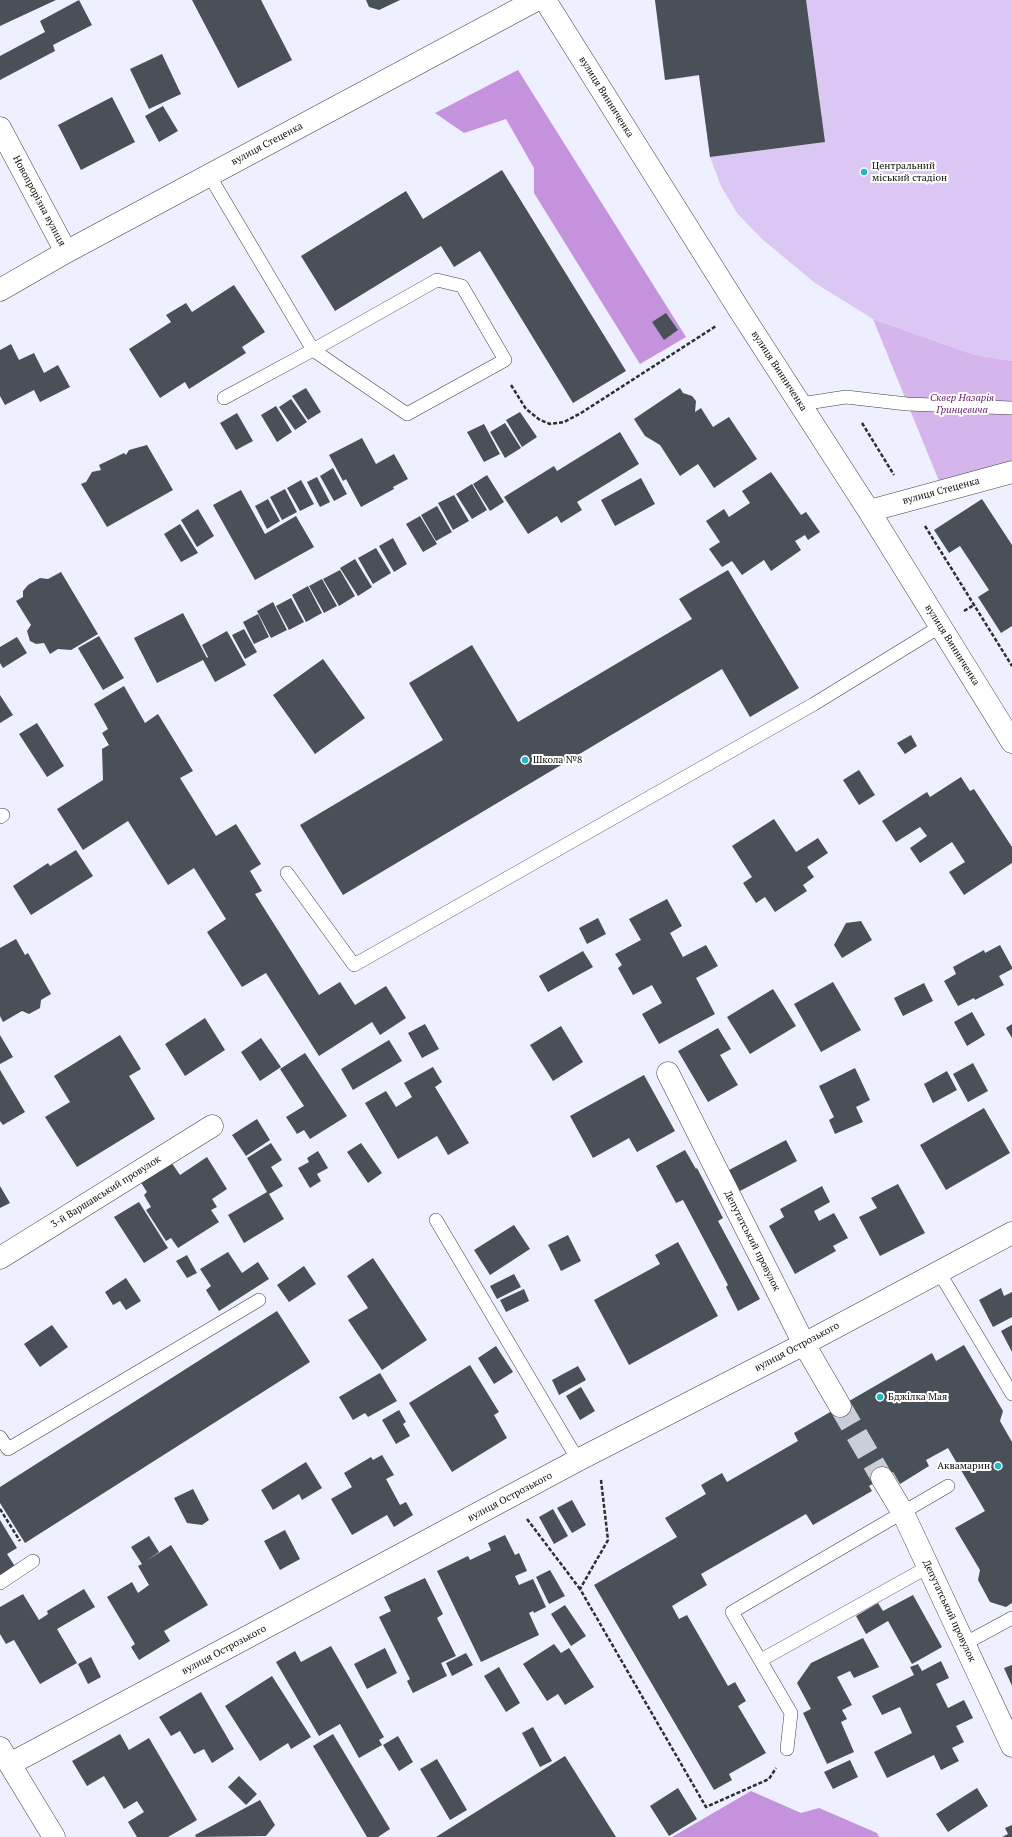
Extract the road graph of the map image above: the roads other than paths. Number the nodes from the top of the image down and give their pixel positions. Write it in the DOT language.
graph roads {
  1 [pos="536,0"];
  2 [pos="546,0"];
  3 [pos="0,128"];
  4 [pos="209,175"];
  5 [pos="66,252"];
  6 [pos="0,290"];
  7 [pos="312,350"];
  8 [pos="224,398"];
  9 [pos="801,404"];
  10 [pos="1012,408"];
  11 [pos="1012,472"];
  12 [pos="870,511"];
  13 [pos="941,626"];
  14 [pos="1012,742"];
  15 [pos="287,873"];
  16 [pos="668,1073"];
  17 [pos="212,1126"];
  18 [pos="436,1220"];
  19 [pos="1012,1234"];
  20 [pos="0,1258"];
  21 [pos="939,1272"];
  22 [pos="259,1300"];
  23 [pos="804,1344"];
  24 [pos="1012,1394"];
  25 [pos="840,1406"];
  26 [pos="0,1437"];
  27 [pos="578,1460"];
  28 [pos="882,1478"];
  29 [pos="948,1486"];
  30 [pos="903,1513"];
  31 [pos="33,1561"];
  32 [pos="928,1567"];
  33 [pos="0,1583"];
  34 [pos="1012,1618"];
  35 [pos="964,1644"];
  36 [pos="761,1660"];
  37 [pos="1012,1746"];
  38 [pos="787,1749"];
  39 [pos="5,1756"];
  40 [pos="54,1837"];
  1 -- 4 [label="street, вулиця Стеценка"];
  2 -- 9 [label="street, вулиця Винниченка"];
  3 -- 5 [label="street, Новопрорізна вулиця"];
  4 -- 5 [label="street, вулиця Стеценка"];
  4 -- 7 [label="lane"];
  5 -- 6 [label="street, вулиця Стеценка"];
  7 -- 7 [label="lane"];
  7 -- 8 [label="lane"];
  9 -- 10 [label="lane"];
  9 -- 12 [label="street, вулиця Винниченка"];
  11 -- 12 [label="street, вулиця Стеценка"];
  12 -- 13 [label="street, вулиця Винниченка"];
  13 -- 14 [label="street, вулиця Винниченка"];
  13 -- 15 [label="lane"];
  16 -- 23 [label="street, Депутатський провулок"];
  17 -- 20 [label="street, 3-й Варшавський провулок"];
  18 -- 27 [label="lane"];
  19 -- 21 [label="street, вулиця Острозького"];
  21 -- 23 [label="street, вулиця Острозького"];
  21 -- 24 [label="lane"];
  22 -- 26 [label="lane"];
  23 -- 25 [label="street, Депутатський провулок"];
  23 -- 27 [label="street, вулиця Острозького"];
  27 -- 39 [label="street, вулиця Острозького"];
  28 -- 30 [label="street, Депутатський провулок"];
  29 -- 30 [label="lane"];
  30 -- 32 [label="street, Депутатський провулок"];
  30 -- 36 [label="lane"];
  31 -- 33 [label="lane"];
  32 -- 35 [label="street, Депутатський провулок"];
  32 -- 36 [label="lane"];
  34 -- 35 [label="lane"];
  35 -- 37 [label="street, Депутатський провулок"];
  36 -- 38 [label="lane"];
  39 -- 40 [label="street"];
}
